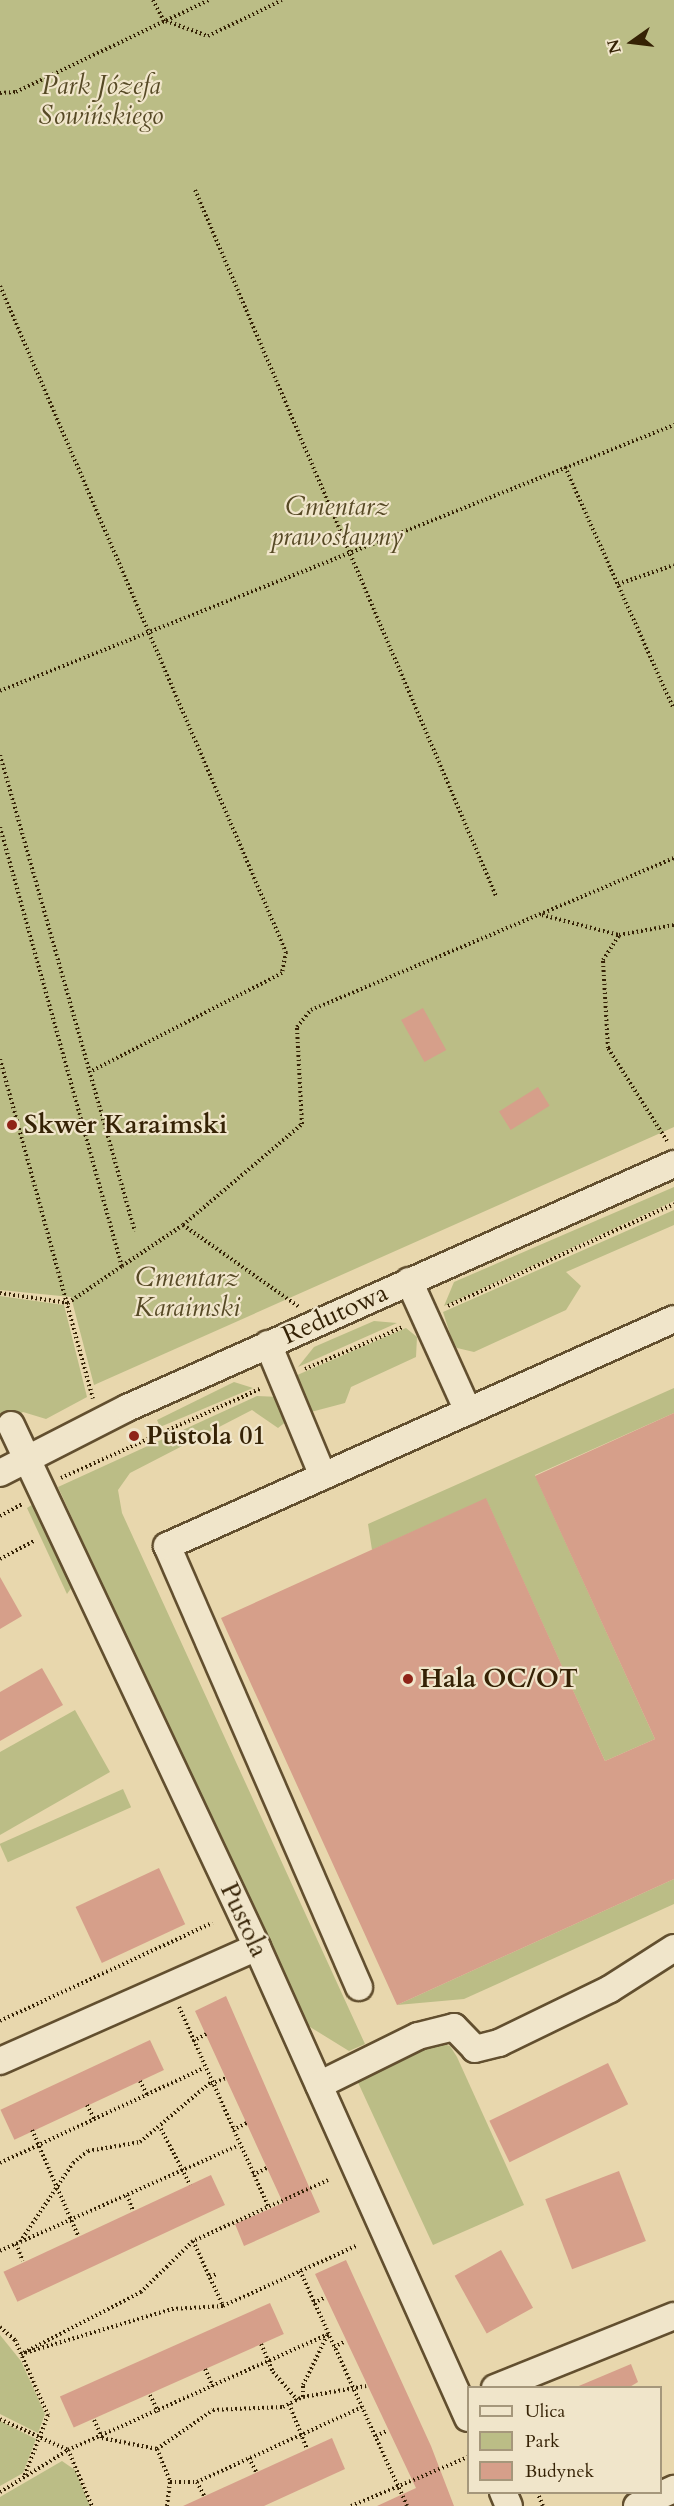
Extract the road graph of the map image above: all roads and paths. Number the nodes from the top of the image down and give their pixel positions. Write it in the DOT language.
graph roads {
  1 [pos="153,0"];
  2 [pos="209,0"];
  3 [pos="282,0"];
  4 [pos="165,22"];
  5 [pos="0,93"];
  6 [pos="195,190"];
  7 [pos="0,286"];
  8 [pos="674,425"];
  9 [pos="565,467"];
  10 [pos="354,554"];
  11 [pos="674,565"];
  12 [pos="618,584"];
  13 [pos="149,634"];
  14 [pos="0,691"];
  15 [pos="674,709"];
  16 [pos="0,755"];
  17 [pos="0,827"];
  18 [pos="674,858"];
  19 [pos="496,896"];
  20 [pos="540,914"];
  21 [pos="674,926"];
  22 [pos="619,935"];
  23 [pos="0,1059"];
  24 [pos="91,1071"];
  25 [pos="671,1154"];
  26 [pos="674,1204"];
  27 [pos="183,1225"];
  28 [pos="135,1231"];
  29 [pos="122,1266"];
  30 [pos="409,1281"];
  31 [pos="0,1293"];
  32 [pos="68,1303"];
  33 [pos="298,1306"];
  34 [pos="425,1317"];
  35 [pos="674,1319"];
  36 [pos="268,1344"];
  37 [pos="282,1379"];
  38 [pos="93,1399"];
  39 [pos="468,1411"];
  40 [pos="11,1425"];
  41 [pos="27,1458"];
  42 [pos="0,1473"];
  43 [pos="324,1476"];
  44 [pos="43,1488"];
  45 [pos="0,1516"];
  46 [pos="35,1540"];
  47 [pos="0,1559"];
  48 [pos="212,1923"];
  49 [pos="256,1947"];
  50 [pos="674,1948"];
  51 [pos="359,1987"];
  52 [pos="171,1988"];
  53 [pos="0,2021"];
  54 [pos="206,2034"];
  55 [pos="193,2041"];
  56 [pos="0,2061"];
  57 [pos="204,2068"];
  58 [pos="226,2078"];
  59 [pos="140,2081"];
  60 [pos="211,2083"];
  61 [pos="319,2085"];
  62 [pos="147,2095"];
  63 [pos="87,2105"];
  64 [pos="94,2120"];
  65 [pos="247,2123"];
  66 [pos="161,2129"];
  67 [pos="32,2130"];
  68 [pos="233,2130"];
  69 [pos="37,2145"];
  70 [pos="239,2145"];
  71 [pos="0,2163"];
  72 [pos="267,2168"];
  73 [pos="183,2170"];
  74 [pos="253,2175"];
  75 [pos="328,2180"];
  76 [pos="190,2185"];
  77 [pos="56,2186"];
  78 [pos="127,2195"];
  79 [pos="268,2206"];
  80 [pos="133,2211"];
  81 [pos="71,2219"];
  82 [pos="78,2236"];
  83 [pos="194,2241"];
  84 [pos="18,2243"];
  85 [pos="0,2244"];
  86 [pos="358,2245"];
  87 [pos="6,2248"];
  88 [pos="0,2251"];
  89 [pos="23,2261"];
  90 [pos="300,2271"];
  91 [pos="217,2274"];
  92 [pos="210,2277"];
  93 [pos="326,2297"];
  94 [pos="314,2303"];
  95 [pos="223,2306"];
  96 [pos="674,2316"];
  97 [pos="0,2327"];
  98 [pos="328,2334"];
  99 [pos="346,2341"];
  100 [pos="261,2344"];
  101 [pos="334,2347"];
  102 [pos="21,2354"];
  103 [pos="268,2361"];
  104 [pos="205,2369"];
  105 [pos="213,2386"];
  106 [pos="366,2386"];
  107 [pos="500,2386"];
  108 [pos="354,2390"];
  109 [pos="150,2395"];
  110 [pos="303,2397"];
  111 [pos="297,2400"];
  112 [pos="289,2404"];
  113 [pos="466,2406"];
  114 [pos="362,2407"];
  115 [pos="158,2412"];
  116 [pos="0,2419"];
  117 [pos="94,2420"];
  118 [pos="387,2431"];
  119 [pos="302,2434"];
  120 [pos="376,2436"];
  121 [pos="102,2438"];
  122 [pos="39,2439"];
  123 [pos="157,2449"];
  124 [pos="307,2449"];
  125 [pos="68,2450"];
  126 [pos="467,2457"];
  127 [pos="249,2458"];
  128 [pos="256,2472"];
  129 [pos="24,2478"];
  130 [pos="170,2482"];
  131 [pos="197,2482"];
  132 [pos="399,2487"];
  133 [pos="674,2489"];
  134 [pos="0,2492"];
  135 [pos="204,2496"];
  136 [pos="92,2506"];
  137 [pos="167,2506"];
  138 [pos="351,2506"];
  139 [pos="407,2506"];
  140 [pos="637,2506"];
  1 -- 4 [label="path"];
  2 -- 4 [label="path"];
  3 -- 4 [label="path"];
  4 -- 5 [label="path"];
  6 -- 10 [label="path"];
  7 -- 13 [label="path"];
  8 -- 9 [label="path"];
  9 -- 10 [label="path"];
  9 -- 12 [label="path"];
  10 -- 13 [label="path"];
  10 -- 19 [label="path"];
  11 -- 12 [label="path"];
  12 -- 15 [label="path"];
  13 -- 14 [label="path"];
  13 -- 24 [label="path"];
  16 -- 24 [label="path"];
  17 -- 29 [label="path"];
  18 -- 20 [label="path"];
  20 -- 22 [label="path"];
  20 -- 27 [label="path"];
  21 -- 22 [label="path"];
  22 -- 25 [label="path"];
  23 -- 32 [label="path"];
  24 -- 28 [label="path"];
  25 -- 30 [label="street, Redutowa"];
  26 -- 34 [label="path"];
  27 -- 29 [label="path"];
  27 -- 33 [label="path"];
  29 -- 32 [label="path"];
  30 -- 34 [label="street"];
  30 -- 36 [label="street, Redutowa"];
  31 -- 32 [label="path"];
  32 -- 38 [label="path"];
  34 -- 37 [label="path"];
  34 -- 39 [label="street"];
  35 -- 39 [label="street"];
  36 -- 37 [label="street"];
  36 -- 41 [label="street, Redutowa"];
  37 -- 43 [label="street"];
  37 -- 44 [label="path"];
  39 -- 43 [label="street"];
  40 -- 41 [label="street, Pustola"];
  41 -- 42 [label="street, Redutowa"];
  41 -- 44 [label="street, Pustola"];
  43 -- 51 [label="street"];
  44 -- 45 [label="path"];
  44 -- 49 [label="street, Pustola"];
  46 -- 47 [label="path"];
  48 -- 53 [label="path"];
  49 -- 52 [label="street"];
  49 -- 61 [label="street, Pustola"];
  50 -- 61 [label="street"];
  52 -- 55 [label="path"];
  52 -- 56 [label="street"];
  54 -- 55 [label="path"];
  55 -- 57 [label="path"];
  57 -- 60 [label="path"];
  57 -- 62 [label="path"];
  58 -- 60 [label="path"];
  59 -- 62 [label="path"];
  60 -- 66 [label="path"];
  60 -- 68 [label="path"];
  61 -- 113 [label="street, Pustola"];
  62 -- 64 [label="path"];
  63 -- 64 [label="path"];
  64 -- 69 [label="path"];
  65 -- 68 [label="path"];
  66 -- 73 [label="path"];
  66 -- 77 [label="path"];
  67 -- 69 [label="path"];
  68 -- 70 [label="path"];
  69 -- 71 [label="path"];
  69 -- 77 [label="path"];
  70 -- 73 [label="path"];
  70 -- 74 [label="path"];
  72 -- 74 [label="path"];
  73 -- 76 [label="path"];
  73 -- 78 [label="path"];
  74 -- 79 [label="path"];
  75 -- 79 [label="path"];
  77 -- 81 [label="path"];
  77 -- 84 [label="path"];
  78 -- 80 [label="path"];
  78 -- 81 [label="path"];
  79 -- 83 [label="path"];
  81 -- 82 [label="path"];
  81 -- 84 [label="path"];
  83 -- 92 [label="path"];
  83 -- 102 [label="path"];
  84 -- 87 [label="path"];
  84 -- 89 [label="path"];
  85 -- 87 [label="path"];
  86 -- 90 [label="path"];
  87 -- 88 [label="path"];
  90 -- 94 [label="path"];
  90 -- 95 [label="path"];
  91 -- 92 [label="path"];
  92 -- 95 [label="path"];
  93 -- 94 [label="path"];
  94 -- 98 [label="path"];
  95 -- 102 [label="path"];
  96 -- 107 [label="street"];
  97 -- 102 [label="path"];
  98 -- 101 [label="path"];
  98 -- 103 [label="path"];
  98 -- 110 [label="path"];
  99 -- 101 [label="path"];
  100 -- 103 [label="path"];
  101 -- 108 [label="path"];
  102 -- 122 [label="path"];
  103 -- 105 [label="path"];
  103 -- 111 [label="path"];
  104 -- 105 [label="path"];
  105 -- 115 [label="path"];
  106 -- 108 [label="path"];
  108 -- 110 [label="path"];
  108 -- 114 [label="path"];
  109 -- 115 [label="path"];
  110 -- 111 [label="path"];
  111 -- 112 [label="path"];
  112 -- 119 [label="path"];
  112 -- 123 [label="path"];
  114 -- 119 [label="path"];
  114 -- 120 [label="path"];
  115 -- 121 [label="path"];
  116 -- 122 [label="path"];
  117 -- 121 [label="path"];
  118 -- 120 [label="path"];
  119 -- 124 [label="path"];
  119 -- 127 [label="path"];
  120 -- 132 [label="path"];
  121 -- 123 [label="path"];
  121 -- 125 [label="path"];
  122 -- 125 [label="path"];
  122 -- 129 [label="path"];
  123 -- 130 [label="path"];
  125 -- 129 [label="path"];
  125 -- 136 [label="path"];
  126 -- 132 [label="path"];
  127 -- 128 [label="path"];
  127 -- 131 [label="path"];
  129 -- 134 [label="path"];
  130 -- 131 [label="path"];
  130 -- 137 [label="path"];
  131 -- 135 [label="path"];
  132 -- 138 [label="path"];
  132 -- 139 [label="path"];
  133 -- 140 [label="street"];
}
